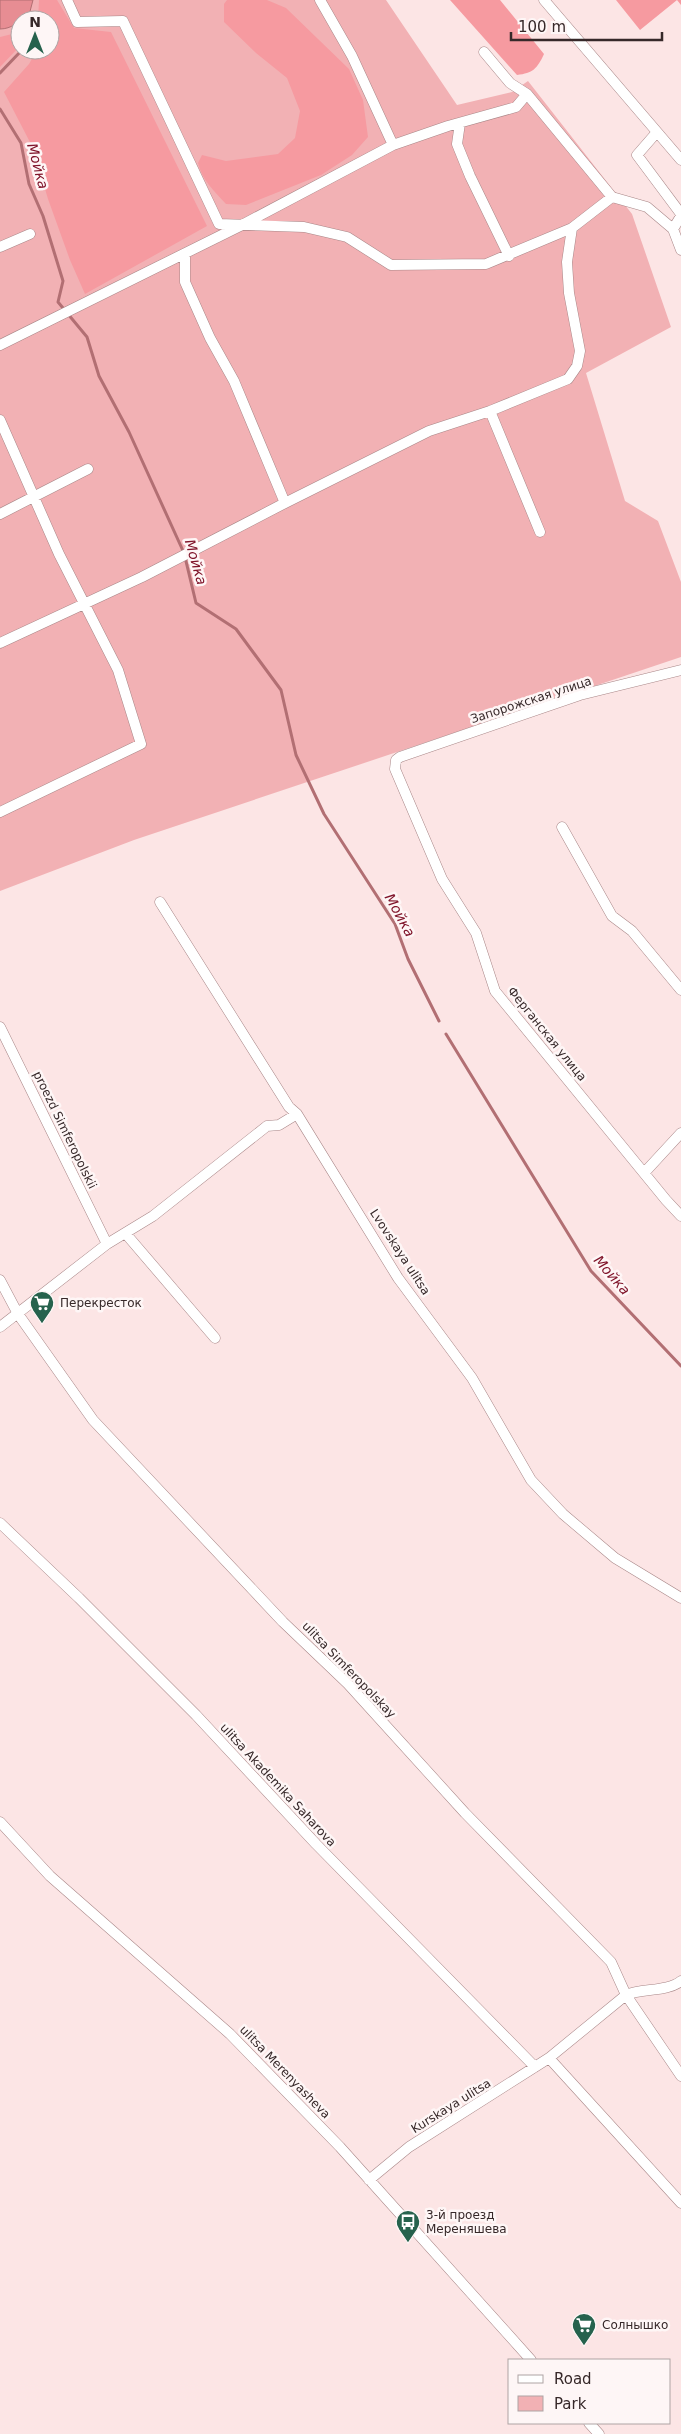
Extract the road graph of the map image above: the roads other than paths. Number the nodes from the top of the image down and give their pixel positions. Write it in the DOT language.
graph roads {
  1 [pos="67,0"];
  2 [pos="320,0"];
  3 [pos="544,0"];
  4 [pos="484,52"];
  5 [pos="527,94"];
  6 [pos="460,123"];
  7 [pos="657,132"];
  8 [pos="393,146"];
  9 [pos="681,160"];
  10 [pos="612,197"];
  11 [pos="681,215"];
  12 [pos="240,226"];
  13 [pos="572,228"];
  14 [pos="673,229"];
  15 [pos="30,234"];
  16 [pos="0,247"];
  17 [pos="681,250"];
  18 [pos="185,254"];
  19 [pos="509,256"];
  20 [pos="0,345"];
  21 [pos="490,411"];
  22 [pos="0,420"];
  23 [pos="88,469"];
  24 [pos="33,497"];
  25 [pos="285,503"];
  26 [pos="0,514"];
  27 [pos="540,532"];
  28 [pos="83,603"];
  29 [pos="0,643"];
  30 [pos="681,670"];
  31 [pos="394,764"];
  32 [pos="0,812"];
  33 [pos="562,827"];
  34 [pos="160,902"];
  35 [pos="681,990"];
  36 [pos="0,1028"];
  37 [pos="297,1114"];
  38 [pos="681,1134"];
  39 [pos="645,1172"];
  40 [pos="681,1216"];
  41 [pos="126,1234"];
  42 [pos="107,1244"];
  43 [pos="0,1280"];
  44 [pos="18,1314"];
  45 [pos="0,1328"];
  46 [pos="215,1338"];
  47 [pos="0,1523"];
  48 [pos="681,1598"];
  49 [pos="0,1822"];
  50 [pos="681,1981"];
  51 [pos="626,1995"];
  52 [pos="549,2058"];
  53 [pos="535,2067"];
  54 [pos="681,2076"];
  55 [pos="369,2180"];
  56 [pos="681,2203"];
  57 [pos="530,2359"];
  58 [pos="590,2424"];
  59 [pos="599,2434"];
  1 -- 12 [label="street"];
  2 -- 8 [label="street"];
  3 -- 7 [label="street"];
  4 -- 5 [label="street"];
  5 -- 6 [label="street"];
  5 -- 10 [label="street"];
  6 -- 8 [label="street"];
  6 -- 19 [label="street"];
  7 -- 9 [label="street"];
  7 -- 11 [label="street"];
  8 -- 12 [label="street"];
  10 -- 13 [label="street"];
  10 -- 14 [label="street"];
  11 -- 14 [label="street"];
  12 -- 18 [label="street"];
  12 -- 19 [label="street"];
  13 -- 19 [label="street"];
  13 -- 21 [label="street"];
  14 -- 17 [label="street"];
  15 -- 16 [label="street"];
  18 -- 20 [label="street"];
  18 -- 25 [label="street"];
  21 -- 25 [label="street"];
  21 -- 27 [label="street"];
  22 -- 24 [label="street"];
  23 -- 24 [label="street"];
  24 -- 26 [label="street"];
  24 -- 28 [label="street"];
  25 -- 28 [label="street"];
  28 -- 29 [label="street"];
  28 -- 32 [label="street"];
  30 -- 31 [label="street, Запорожская улица"];
  31 -- 39 [label="street, Ферганская улица"];
  33 -- 35 [label="street"];
  34 -- 37 [label="street, Lvovskaya ulitsa"];
  36 -- 42 [label="street, proezd Simferopolskii"];
  37 -- 41 [label="street"];
  37 -- 48 [label="street, Lvovskaya ulitsa"];
  38 -- 39 [label="street"];
  39 -- 40 [label="street, Ферганская улица"];
  41 -- 42 [label="street"];
  41 -- 46 [label="street"];
  42 -- 44 [label="street"];
  43 -- 44 [label="street, ulitsa Simferopolskay"];
  44 -- 45 [label="street"];
  44 -- 51 [label="street, ulitsa Simferopolskay"];
  47 -- 53 [label="street, ulitsa Akademika Saharova"];
  49 -- 55 [label="street, ulitsa Merenyasheva"];
  50 -- 51 [label="street, Kurskaya ulitsa"];
  51 -- 52 [label="street, Kurskaya ulitsa"];
  51 -- 54 [label="street, ulitsa Simferopolskay"];
  52 -- 53 [label="street, Kurskaya ulitsa"];
  52 -- 56 [label="street"];
  53 -- 55 [label="street, Kurskaya ulitsa"];
  55 -- 57 [label="street, ulitsa Merenyasheva"];
  58 -- 59 [label="street"];
}
